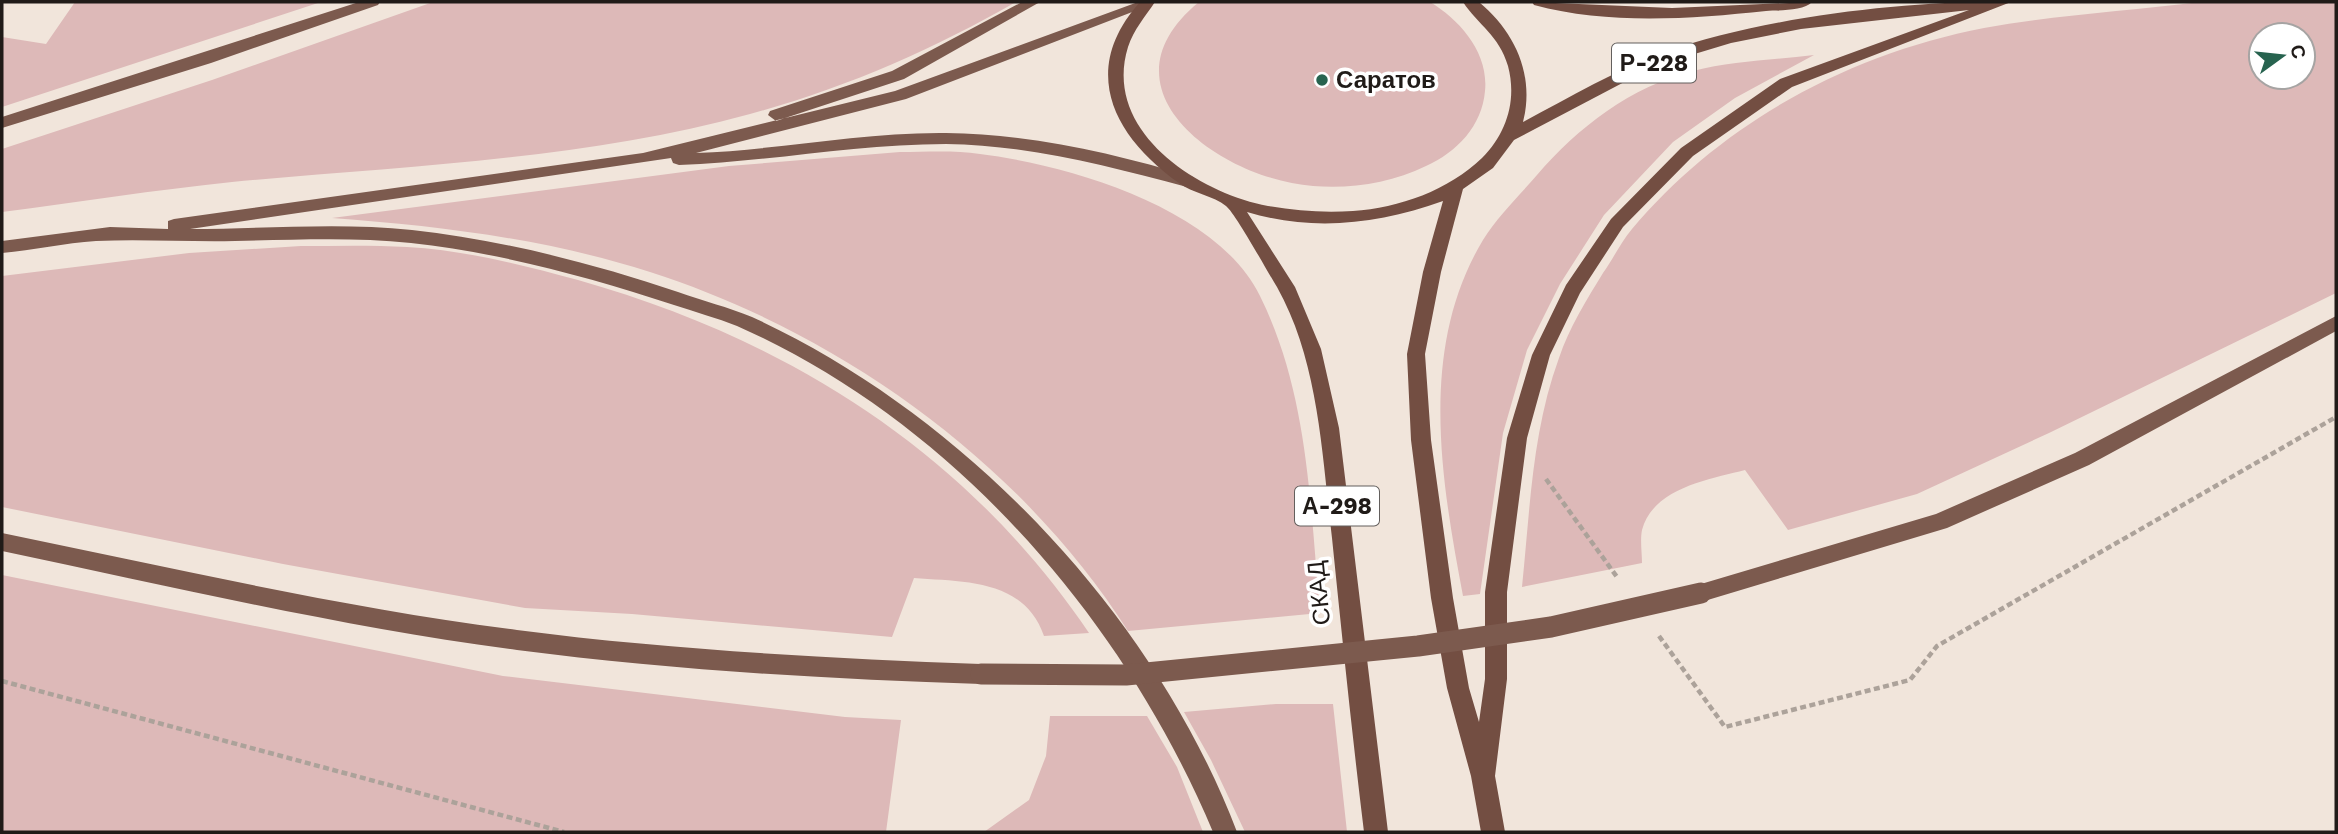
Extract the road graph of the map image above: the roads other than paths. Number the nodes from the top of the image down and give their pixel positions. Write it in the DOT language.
graph roads {
  1 [pos="373,2"];
  2 [pos="1033,2"];
  3 [pos="1470,2"];
  4 [pos="1539,2"];
  5 [pos="1805,2"];
  6 [pos="1992,2"];
  7 [pos="2004,2"];
  8 [pos="1147,3"];
  9 [pos="2,123"];
  10 [pos="1509,136"];
  11 [pos="643,159"];
  12 [pos="1187,181"];
  13 [pos="1455,189"];
  14 [pos="1232,202"];
  15 [pos="97,235"];
  16 [pos="2,247"];
  17 [pos="2336,323"];
  18 [pos="2,542"];
  19 [pos="1483,776"];
  20 [pos="1225,832"];
  21 [pos="1376,832"];
  22 [pos="1493,832"];
  1 -- 9 [label="main road"];
  2 -- 11 [label="main road"];
  3 -- 10 [label="highway, Р-228"];
  4 -- 5 [label="highway, Р-228"];
  6 -- 10 [label="highway, Р-228"];
  7 -- 19 [label="highway"];
  8 -- 11 [label="main road"];
  8 -- 12 [label="highway, Р-228"];
  10 -- 13 [label="highway, Р-228"];
  11 -- 12 [label="main road"];
  11 -- 15 [label="main road"];
  12 -- 14 [label="highway, Р-228"];
  13 -- 14 [label="highway, Р-228"];
  13 -- 19 [label="highway"];
  14 -- 21 [label="highway, СКАД / А-298"];
  15 -- 16 [label="main road"];
  15 -- 20 [label="main road"];
  17 -- 18 [label="main road, bridge"];
  19 -- 22 [label="highway"];
}
